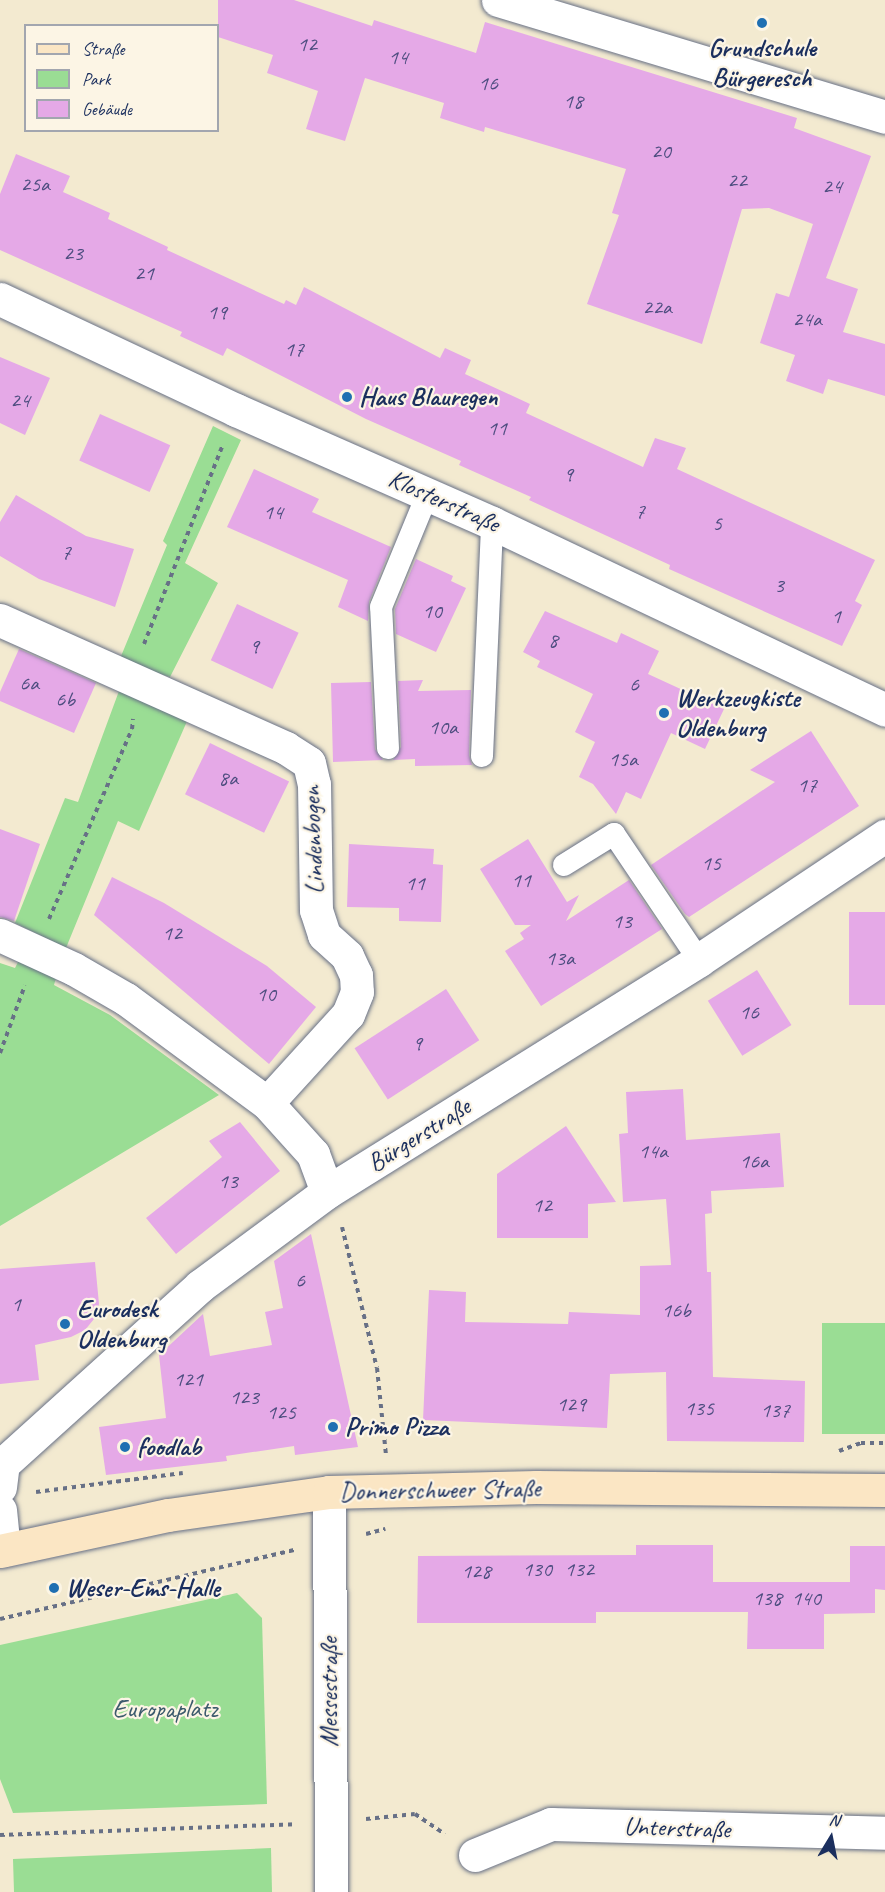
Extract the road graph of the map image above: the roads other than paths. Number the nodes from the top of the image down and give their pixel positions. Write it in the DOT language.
graph roads {
  1 [pos="498,0"];
  2 [pos="885,117"];
  3 [pos="0,299"];
  4 [pos="428,493"];
  5 [pos="492,523"];
  6 [pos="0,620"];
  7 [pos="885,711"];
  8 [pos="388,748"];
  9 [pos="482,756"];
  10 [pos="885,836"];
  11 [pos="564,865"];
  12 [pos="0,935"];
  13 [pos="699,960"];
  14 [pos="267,1103"];
  15 [pos="327,1192"];
  16 [pos="0,1487"];
  17 [pos="885,1490"];
  18 [pos="328,1492"];
  19 [pos="0,1510"];
  20 [pos="2,1551"];
  21 [pos="885,1833"];
  22 [pos="475,1855"];
  23 [pos="331,1892"];
  1 -- 2 [label="street"];
  3 -- 4 [label="street, Klosterstraße"];
  4 -- 5 [label="street, Klosterstraße"];
  4 -- 8 [label="lane"];
  5 -- 7 [label="street, Klosterstraße"];
  5 -- 9 [label="lane"];
  6 -- 14 [label="street, Lindenbogen"];
  10 -- 13 [label="street, Bürgerstraße"];
  11 -- 13 [label="lane"];
  12 -- 14 [label="street"];
  13 -- 15 [label="street, Bürgerstraße"];
  14 -- 15 [label="street"];
  15 -- 16 [label="street, Bürgerstraße"];
  17 -- 18 [label="main road, Donnerschweer Straße"];
  18 -- 20 [label="main road, Donnerschweer Straße"];
  18 -- 23 [label="street, Messestraße"];
  19 -- 20 [label="street"];
  21 -- 22 [label="street, Unterstraße"];
}
